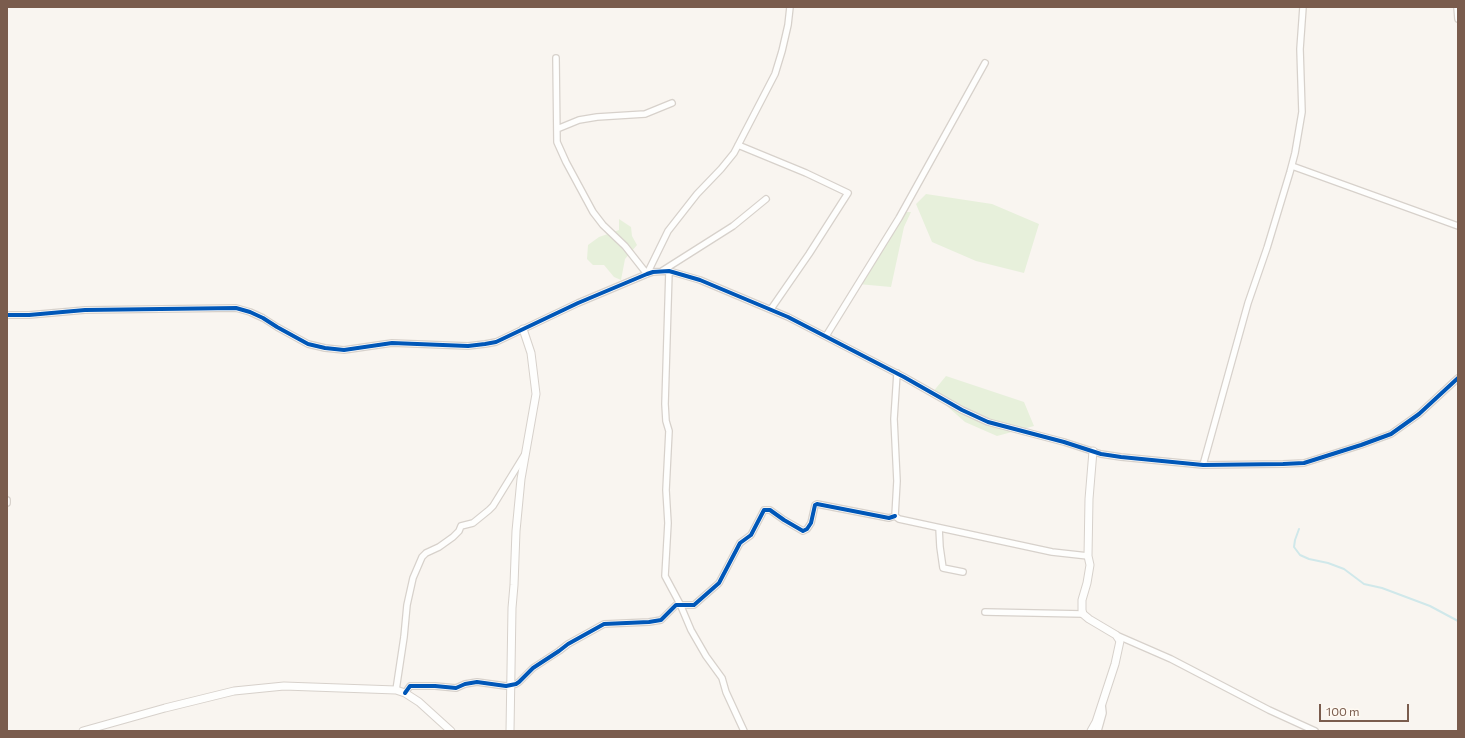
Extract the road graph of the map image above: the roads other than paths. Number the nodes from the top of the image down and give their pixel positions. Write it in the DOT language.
graph roads {
  1 [pos="790,7"];
  2 [pos="1303,7"];
  3 [pos="1457,7"];
  4 [pos="1458,19"];
  5 [pos="556,58"];
  6 [pos="985,63"];
  7 [pos="672,103"];
  8 [pos="557,129"];
  9 [pos="738,144"];
  10 [pos="1292,166"];
  11 [pos="766,199"];
  12 [pos="1458,226"];
  13 [pos="669,271"];
  14 [pos="660,272"];
  15 [pos="647,274"];
  16 [pos="771,310"];
  17 [pos="7,315"];
  18 [pos="523,329"];
  19 [pos="826,336"];
  20 [pos="897,373"];
  21 [pos="1458,378"];
  22 [pos="1093,451"];
  23 [pos="527,453"];
  24 [pos="1202,465"];
  25 [pos="895,516"];
  26 [pos="939,528"];
  27 [pos="1088,556"];
  28 [pos="963,572"];
  29 [pos="680,604"];
  30 [pos="985,612"];
  31 [pos="1083,614"];
  32 [pos="1116,635"];
  33 [pos="511,684"];
  34 [pos="396,690"];
  35 [pos="405,693"];
  36 [pos="1102,704"];
  37 [pos="83,731"];
  38 [pos="451,731"];
  39 [pos="510,731"];
  40 [pos="744,731"];
  41 [pos="1091,731"];
  42 [pos="1098,731"];
  43 [pos="1315,731"];
  1 -- 9 [label="street"];
  2 -- 10 [label="street"];
  3 -- 4 [label="street"];
  5 -- 8 [label="street"];
  6 -- 19 [label="street"];
  7 -- 8 [label="street"];
  8 -- 15 [label="street"];
  9 -- 15 [label="street"];
  9 -- 16 [label="street"];
  10 -- 12 [label="street"];
  10 -- 24 [label="street"];
  11 -- 14 [label="street"];
  13 -- 14 [label="street"];
  13 -- 16 [label="street"];
  13 -- 29 [label="street"];
  14 -- 15 [label="street"];
  15 -- 18 [label="street"];
  16 -- 19 [label="street"];
  17 -- 18 [label="street"];
  18 -- 23 [label="street"];
  19 -- 20 [label="street"];
  20 -- 22 [label="street"];
  20 -- 25 [label="street"];
  21 -- 24 [label="street"];
  22 -- 24 [label="street"];
  22 -- 27 [label="street"];
  23 -- 33 [label="street"];
  23 -- 34 [label="street"];
  25 -- 26 [label="street"];
  25 -- 29 [label="street"];
  26 -- 27 [label="street"];
  26 -- 28 [label="street"];
  27 -- 31 [label="street"];
  29 -- 33 [label="street"];
  29 -- 40 [label="street"];
  30 -- 31 [label="street"];
  31 -- 32 [label="street"];
  32 -- 36 [label="street"];
  32 -- 43 [label="street"];
  33 -- 35 [label="street"];
  33 -- 39 [label="street"];
  34 -- 35 [label="street"];
  34 -- 37 [label="street"];
  35 -- 38 [label="street"];
  36 -- 41 [label="street"];
  36 -- 42 [label="street"];
}
